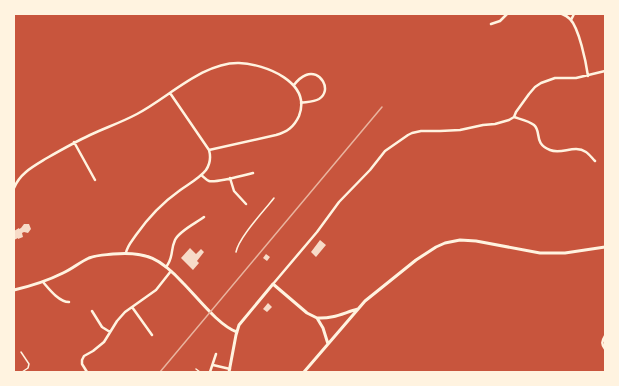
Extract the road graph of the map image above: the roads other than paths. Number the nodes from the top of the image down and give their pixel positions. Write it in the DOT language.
graph roads {
  1 [pos="507,14"];
  2 [pos="562,14"];
  3 [pos="574,14"];
  4 [pos="571,20"];
  5 [pos="491,24"];
  6 [pos="605,71"];
  7 [pos="588,76"];
  8 [pos="294,85"];
  9 [pos="170,93"];
  10 [pos="301,103"];
  11 [pos="514,117"];
  12 [pos="74,142"];
  13 [pos="209,150"];
  14 [pos="594,161"];
  15 [pos="253,173"];
  16 [pos="201,175"];
  17 [pos="230,178"];
  18 [pos="95,180"];
  19 [pos="15,181"];
  20 [pos="14,188"];
  21 [pos="274,198"];
  22 [pos="246,204"];
  23 [pos="204,217"];
  24 [pos="605,247"];
  25 [pos="236,252"];
  26 [pos="126,253"];
  27 [pos="166,267"];
  28 [pos="171,271"];
  29 [pos="43,282"];
  30 [pos="273,284"];
  31 [pos="14,290"];
  32 [pos="69,302"];
  33 [pos="132,307"];
  34 [pos="359,308"];
  35 [pos="92,311"];
  36 [pos="317,318"];
  37 [pos="110,332"];
  38 [pos="237,332"];
  39 [pos="152,335"];
  40 [pos="605,336"];
  41 [pos="328,344"];
  42 [pos="605,349"];
  43 [pos="21,352"];
  44 [pos="216,354"];
  45 [pos="213,365"];
  46 [pos="196,369"];
  47 [pos="230,371"];
  48 [pos="22,372"];
  49 [pos="87,372"];
  50 [pos="200,372"];
  51 [pos="210,372"];
  52 [pos="304,372"];
  1 -- 5 [label="street"];
  2 -- 4 [label="street"];
  3 -- 4 [label="street"];
  4 -- 7 [label="street"];
  6 -- 7 [label="street"];
  7 -- 11 [label="street"];
  8 -- 9 [label="street"];
  8 -- 10 [label="street"];
  8 -- 10 [label="street"];
  9 -- 12 [label="street"];
  9 -- 13 [label="street"];
  10 -- 13 [label="street"];
  11 -- 14 [label="street"];
  11 -- 30 [label="street"];
  12 -- 18 [label="street"];
  12 -- 19 [label="street"];
  13 -- 16 [label="street"];
  15 -- 17 [label="street"];
  16 -- 17 [label="street"];
  16 -- 26 [label="street"];
  17 -- 22 [label="street"];
  19 -- 20 [label="street"];
  21 -- 25 [label="lane"];
  23 -- 27 [label="street"];
  24 -- 34 [label="street"];
  26 -- 27 [label="street"];
  26 -- 29 [label="street"];
  27 -- 28 [label="street"];
  28 -- 33 [label="street"];
  28 -- 38 [label="street"];
  29 -- 31 [label="street"];
  29 -- 32 [label="street"];
  30 -- 36 [label="street"];
  30 -- 38 [label="street"];
  33 -- 37 [label="street"];
  33 -- 39 [label="street"];
  34 -- 36 [label="street"];
  34 -- 41 [label="street"];
  35 -- 37 [label="street"];
  36 -- 41 [label="street"];
  37 -- 49 [label="street"];
  38 -- 47 [label="street"];
  40 -- 42 [label="street"];
  41 -- 52 [label="street"];
  43 -- 48 [label="lane"];
  44 -- 45 [label="street"];
  45 -- 47 [label="street"];
  45 -- 51 [label="street"];
  46 -- 50 [label="lane"];
}
